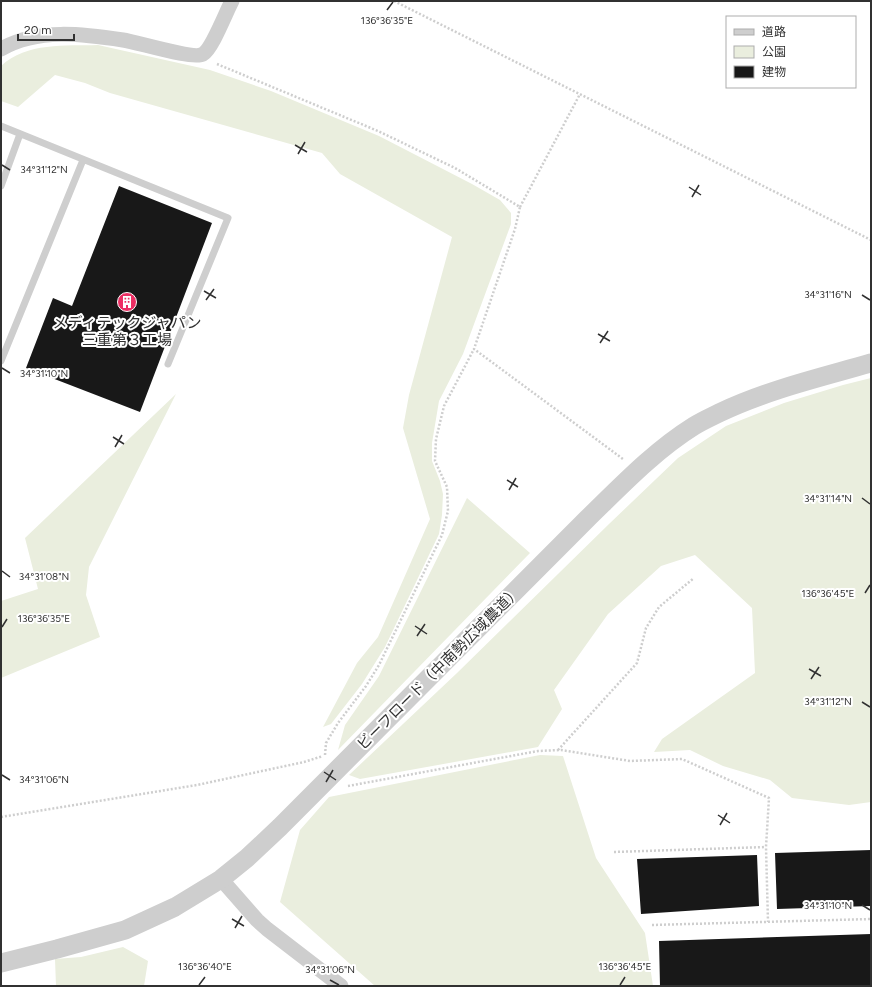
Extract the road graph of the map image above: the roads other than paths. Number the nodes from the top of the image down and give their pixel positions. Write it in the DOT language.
graph roads {
  1 [pos="232,1"];
  2 [pos="1,48"];
  3 [pos="1,126"];
  4 [pos="20,134"];
  5 [pos="83,160"];
  6 [pos="1,186"];
  7 [pos="1,361"];
  8 [pos="871,363"];
  9 [pos="168,364"];
  10 [pos="221,879"];
  11 [pos="1,963"];
  12 [pos="341,986"];
  1 -- 2 [label="street"];
  3 -- 4 [label="lane"];
  4 -- 5 [label="lane"];
  4 -- 6 [label="lane"];
  5 -- 7 [label="lane"];
  5 -- 9 [label="lane"];
  8 -- 10 [label="street, ビーフロード（中南勢広域農道）"];
  10 -- 11 [label="street, ビーフロード（中南勢広域農道）"];
  10 -- 12 [label="street"];
}
